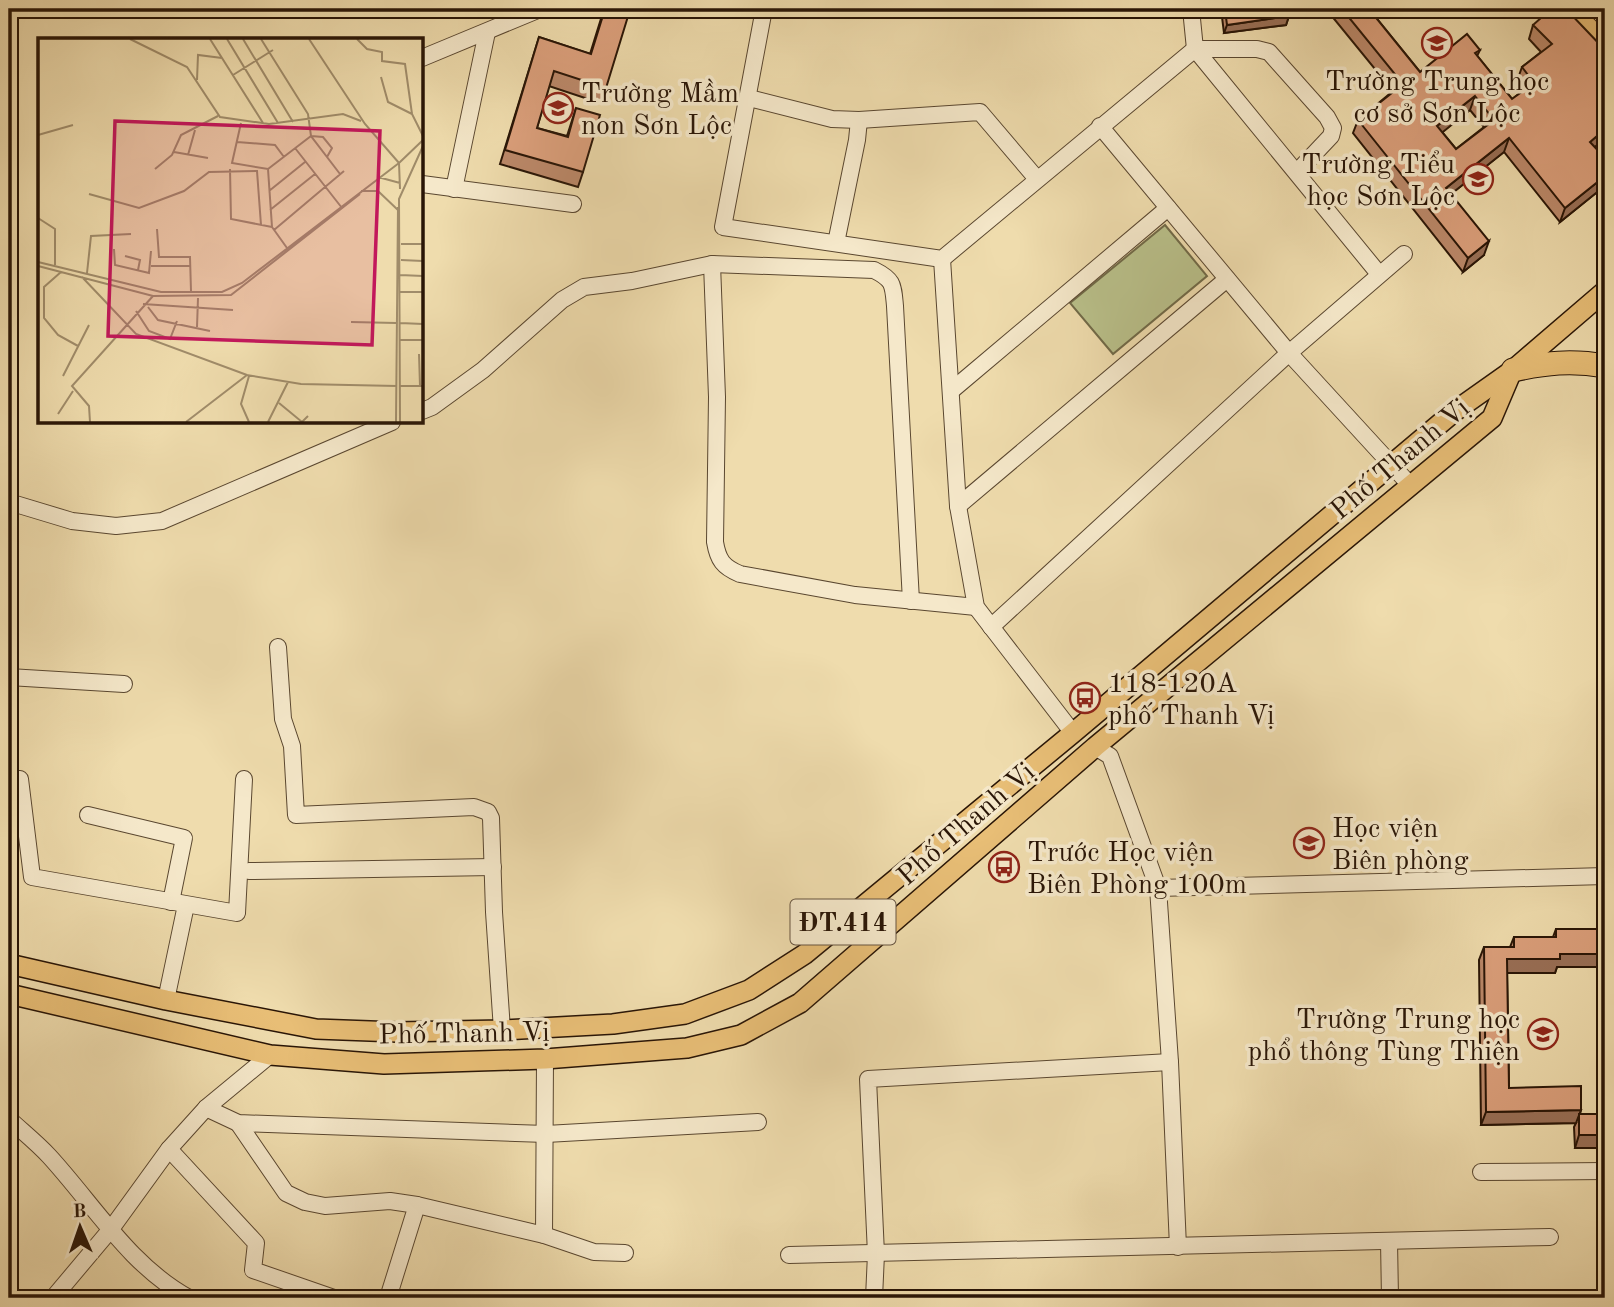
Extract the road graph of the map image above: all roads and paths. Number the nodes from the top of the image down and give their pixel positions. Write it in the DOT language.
graph roads {
  1 [pos="540,9"];
  2 [pos="764,9"];
  3 [pos="1191,9"];
  4 [pos="1567,9"];
  5 [pos="487,32"];
  6 [pos="1605,47"];
  7 [pos="1195,49"];
  8 [pos="424,57"];
  9 [pos="749,98"];
  10 [pos="859,120"];
  11 [pos="1100,126"];
  12 [pos="1297,172"];
  13 [pos="1037,179"];
  14 [pos="424,184"];
  15 [pos="454,189"];
  16 [pos="573,204"];
  17 [pos="1168,208"];
  18 [pos="836,243"];
  19 [pos="1404,254"];
  20 [pos="942,259"];
  21 [pos="712,264"];
  22 [pos="1379,274"];
  23 [pos="1227,279"];
  24 [pos="1605,291"];
  25 [pos="1289,353"];
  26 [pos="1605,366"];
  27 [pos="1513,370"];
  28 [pos="951,391"];
  29 [pos="424,410"];
  30 [pos="388,424"];
  31 [pos="1392,465"];
  32 [pos="1411,485"];
  33 [pos="9,502"];
  34 [pos="958,506"];
  35 [pos="911,601"];
  36 [pos="976,607"];
  37 [pos="991,627"];
  38 [pos="278,647"];
  39 [pos="9,677"];
  40 [pos="124,684"];
  41 [pos="1073,733"];
  42 [pos="1095,747"];
  43 [pos="20,779"];
  44 [pos="244,779"];
  45 [pos="88,815"];
  46 [pos="493,867"];
  47 [pos="249,871"];
  48 [pos="1605,876"];
  49 [pos="1158,888"];
  50 [pos="179,903"];
  51 [pos="9,964"];
  52 [pos="9,994"];
  53 [pos="166,1000"];
  54 [pos="502,1030"];
  55 [pos="270,1055"];
  56 [pos="545,1059"];
  57 [pos="1170,1062"];
  58 [pos="206,1108"];
  59 [pos="9,1119"];
  60 [pos="758,1122"];
  61 [pos="239,1123"];
  62 [pos="546,1134"];
  63 [pos="169,1149"];
  64 [pos="1605,1171"];
  65 [pos="1481,1172"];
  66 [pos="417,1205"];
  67 [pos="111,1229"];
  68 [pos="544,1235"];
  69 [pos="1550,1237"];
  70 [pos="1389,1241"];
  71 [pos="1178,1247"];
  72 [pos="625,1253"];
  73 [pos="876,1254"];
  74 [pos="789,1255"];
  75 [pos="291,1291"];
  76 [pos="53,1298"];
  77 [pos="189,1298"];
  78 [pos="334,1298"];
  79 [pos="388,1298"];
  80 [pos="874,1298"];
  81 [pos="1391,1298"];
  1 -- 5 [label="street"];
  2 -- 9 [label="street"];
  3 -- 7 [label="street"];
  4 -- 6 [label="highway"];
  5 -- 8 [label="street"];
  5 -- 15 [label="street"];
  7 -- 11 [label="street"];
  7 -- 12 [label="street"];
  7 -- 12 [label="street"];
  9 -- 10 [label="street"];
  9 -- 18 [label="street"];
  10 -- 13 [label="street"];
  10 -- 18 [label="street"];
  11 -- 13 [label="street"];
  11 -- 17 [label="street"];
  12 -- 22 [label="street"];
  13 -- 20 [label="street"];
  14 -- 15 [label="street"];
  15 -- 16 [label="street"];
  17 -- 23 [label="street"];
  17 -- 28 [label="street"];
  18 -- 20 [label="street"];
  19 -- 22 [label="street"];
  20 -- 28 [label="street"];
  21 -- 29 [label="street"];
  21 -- 35 [label="street"];
  21 -- 35 [label="street"];
  22 -- 25 [label="street"];
  23 -- 25 [label="street"];
  23 -- 34 [label="street"];
  24 -- 27 [label="main road, Phố Thanh Vị / ĐT.414"];
  25 -- 31 [label="street"];
  25 -- 37 [label="street"];
  26 -- 27 [label="highway"];
  27 -- 31 [label="main road, Phố Thanh Vị / ĐT.414"];
  27 -- 32 [label="main road, Phố Thanh Vị"];
  28 -- 34 [label="street"];
  30 -- 33 [label="street"];
  31 -- 32 [label="street"];
  31 -- 41 [label="main road, Phố Thanh Vị / ĐT.414"];
  32 -- 42 [label="main road, Phố Thanh Vị"];
  34 -- 36 [label="street"];
  35 -- 36 [label="street"];
  36 -- 37 [label="street"];
  37 -- 41 [label="street"];
  38 -- 46 [label="street"];
  39 -- 40 [label="street"];
  41 -- 42 [label="main road"];
  41 -- 54 [label="main road, Phố Thanh Vị / ĐT.414"];
  42 -- 49 [label="street"];
  42 -- 56 [label="main road, Phố Thanh Vị"];
  43 -- 50 [label="street"];
  44 -- 50 [label="street"];
  45 -- 50 [label="street"];
  46 -- 47 [label="street"];
  46 -- 54 [label="street"];
  48 -- 49 [label="street"];
  49 -- 57 [label="street"];
  50 -- 53 [label="street"];
  51 -- 53 [label="main road, Phố Thanh Vị / ĐT.414"];
  52 -- 55 [label="main road, Phố Thanh Vị"];
  53 -- 54 [label="main road, Phố Thanh Vị / ĐT.414"];
  55 -- 56 [label="main road, Phố Thanh Vị"];
  55 -- 58 [label="street"];
  56 -- 62 [label="street"];
  57 -- 71 [label="street"];
  57 -- 73 [label="street"];
  58 -- 61 [label="street"];
  58 -- 63 [label="street"];
  59 -- 67 [label="street"];
  60 -- 62 [label="street"];
  61 -- 62 [label="street"];
  61 -- 66 [label="street"];
  62 -- 68 [label="street"];
  63 -- 67 [label="street"];
  63 -- 75 [label="street"];
  64 -- 65 [label="street"];
  66 -- 68 [label="street"];
  66 -- 79 [label="street"];
  67 -- 76 [label="street"];
  67 -- 77 [label="street"];
  68 -- 72 [label="street"];
  69 -- 70 [label="street"];
  70 -- 71 [label="street"];
  70 -- 81 [label="street"];
  71 -- 73 [label="street"];
  73 -- 74 [label="street"];
  73 -- 80 [label="street"];
  75 -- 78 [label="street"];
}
